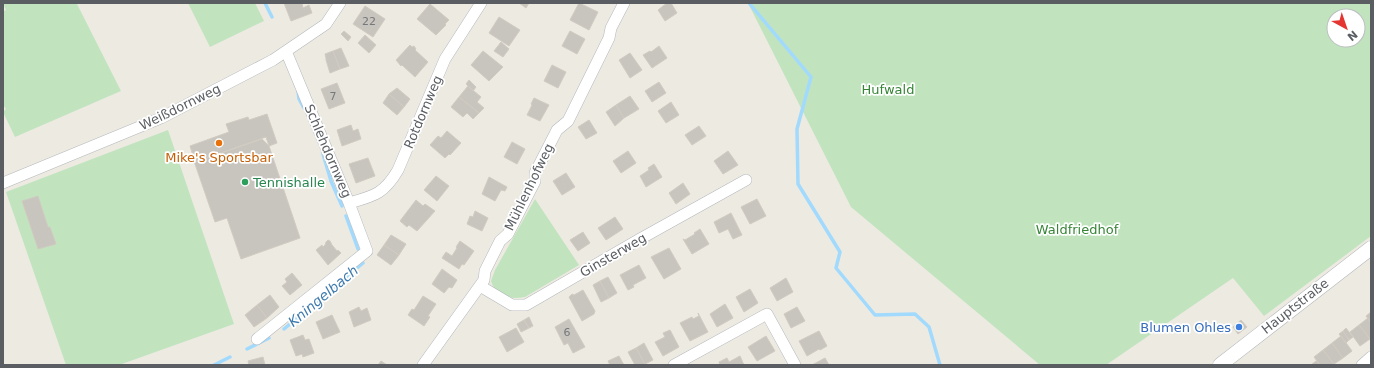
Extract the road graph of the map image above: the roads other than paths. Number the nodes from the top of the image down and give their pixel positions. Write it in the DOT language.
graph roads {
  1 [pos="340,3"];
  2 [pos="481,3"];
  3 [pos="624,3"];
  4 [pos="286,51"];
  5 [pos="746,180"];
  6 [pos="3,183"];
  7 [pos="349,203"];
  8 [pos="1371,248"];
  9 [pos="480,286"];
  10 [pos="257,339"];
  11 [pos="1371,357"];
  12 [pos="423,365"];
  13 [pos="674,365"];
  14 [pos="795,365"];
  15 [pos="1220,365"];
  16 [pos="1362,365"];
  1 -- 4 [label="street, Weißdornweg"];
  2 -- 7 [label="street, Rotdornweg"];
  3 -- 9 [label="street, Mühlenhofweg"];
  4 -- 6 [label="street, Weißdornweg"];
  4 -- 7 [label="street, Schlehdornweg"];
  5 -- 9 [label="street, Ginsterweg"];
  7 -- 10 [label="street, Schlehdornweg"];
  8 -- 15 [label="street, Hauptstraße"];
  9 -- 12 [label="street, Mühlenhofweg"];
  11 -- 16 [label="street"];
  13 -- 14 [label="street"];
}
